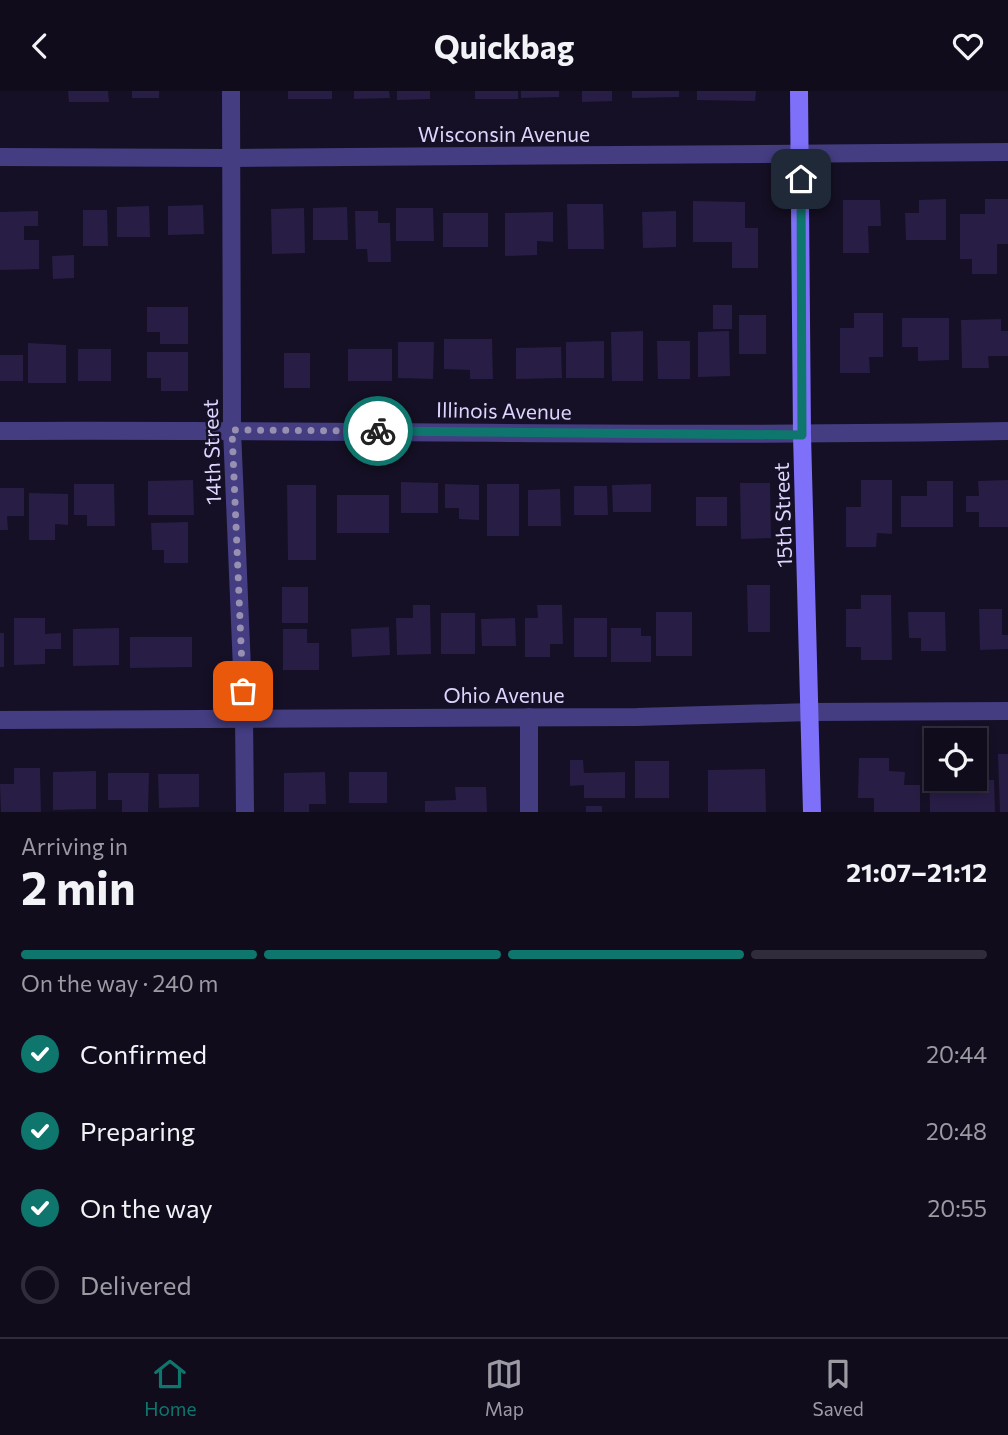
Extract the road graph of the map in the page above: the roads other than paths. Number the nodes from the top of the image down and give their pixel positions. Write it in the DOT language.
graph roads {
  1 [pos="231,91"];
  2 [pos="799,91"];
  3 [pos="1008,152"];
  4 [pos="801,153"];
  5 [pos="0,157"];
  6 [pos="232,158"];
  7 [pos="232,430"];
  8 [pos="0,431"];
  9 [pos="1008,431"];
  10 [pos="802,435"];
  11 [pos="1008,711"];
  12 [pos="811,712"];
  13 [pos="244,717"];
  14 [pos="529,717"];
  15 [pos="0,720"];
  16 [pos="245,812"];
  17 [pos="529,812"];
  18 [pos="812,812"];
  1 -- 6 [label="street, 14th Street"];
  2 -- 4 [label="street, 15th Street"];
  3 -- 4 [label="street, Wisconsin Avenue"];
  4 -- 6 [label="street, Wisconsin Avenue"];
  4 -- 10 [label="street, 15th Street"];
  5 -- 6 [label="street, Wisconsin Avenue"];
  6 -- 7 [label="street, 14th Street"];
  7 -- 8 [label="street, Illinois Avenue"];
  7 -- 10 [label="street, Illinois Avenue"];
  7 -- 13 [label="street, 14th Street"];
  9 -- 10 [label="street, Illinois Avenue"];
  10 -- 12 [label="street, 15th Street"];
  11 -- 12 [label="street, Ohio Avenue"];
  12 -- 14 [label="street, Ohio Avenue"];
  12 -- 18 [label="street, 15th Street"];
  13 -- 14 [label="street, Ohio Avenue"];
  13 -- 15 [label="street, Ohio Avenue"];
  13 -- 16 [label="street, 14th Street"];
  14 -- 17 [label="street"];
}
